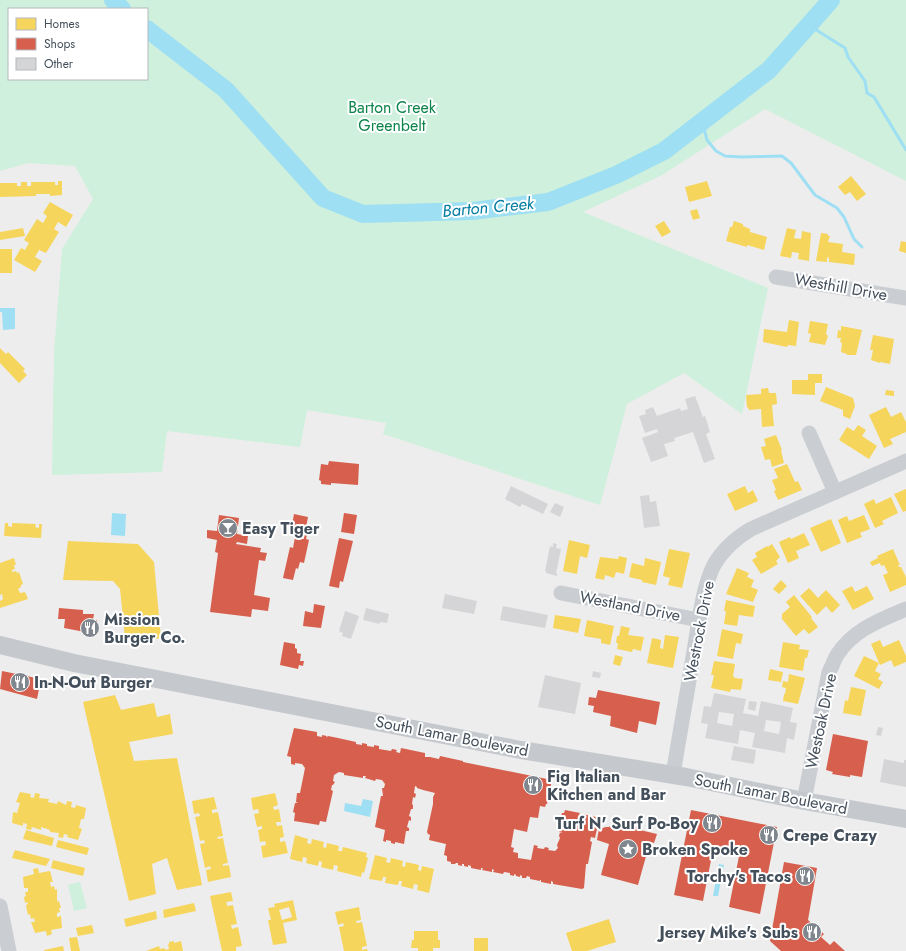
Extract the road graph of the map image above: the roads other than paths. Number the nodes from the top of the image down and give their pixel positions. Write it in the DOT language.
graph roads {
  1 [pos="776,276"];
  2 [pos="906,298"];
  3 [pos="808,433"];
  4 [pos="906,461"];
  5 [pos="835,492"];
  6 [pos="561,593"];
  7 [pos="906,609"];
  8 [pos="699,620"];
  9 [pos="0,645"];
  10 [pos="673,774"];
  11 [pos="804,801"];
  12 [pos="906,819"];
  13 [pos="0,906"];
  14 [pos="9,951"];
  1 -- 2 [label="street, Westhill Drive"];
  3 -- 5 [label="street"];
  4 -- 5 [label="street, Westrock Drive"];
  5 -- 8 [label="street, Westrock Drive"];
  6 -- 8 [label="street, Westland Drive"];
  7 -- 11 [label="street, Westoak Drive"];
  8 -- 10 [label="street, Westrock Drive"];
  9 -- 10 [label="main road, South Lamar Boulevard"];
  10 -- 11 [label="main road, South Lamar Boulevard"];
  11 -- 12 [label="main road, South Lamar Boulevard"];
  13 -- 14 [label="street"];
}
